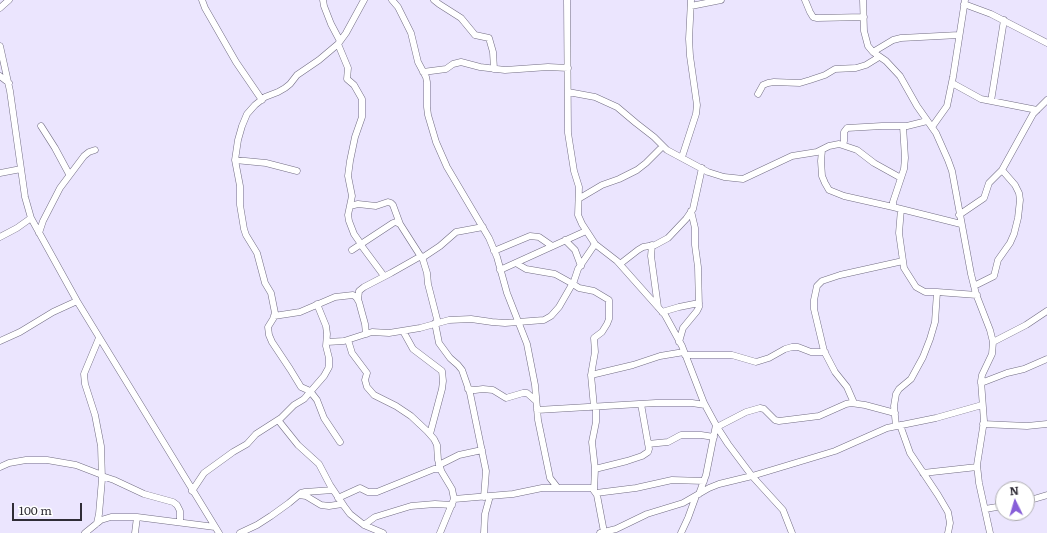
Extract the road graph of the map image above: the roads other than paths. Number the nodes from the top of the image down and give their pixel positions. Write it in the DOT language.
graph roads {
  1 [pos="9,0"];
  2 [pos="202,0"];
  3 [pos="323,0"];
  4 [pos="364,0"];
  5 [pos="392,0"];
  6 [pos="434,0"];
  7 [pos="567,0"];
  8 [pos="721,0"];
  9 [pos="805,0"];
  10 [pos="863,0"];
  11 [pos="964,2"];
  12 [pos="691,3"];
  13 [pos="0,8"];
  14 [pos="864,16"];
  15 [pos="1004,20"];
  16 [pos="958,35"];
  17 [pos="339,42"];
  18 [pos="1047,43"];
  19 [pos="0,46"];
  20 [pos="873,52"];
  21 [pos="879,57"];
  22 [pos="494,68"];
  23 [pos="568,68"];
  24 [pos="423,72"];
  25 [pos="0,76"];
  26 [pos="9,83"];
  27 [pos="952,83"];
  28 [pos="568,92"];
  29 [pos="758,94"];
  30 [pos="262,100"];
  31 [pos="1047,100"];
  32 [pos="991,101"];
  33 [pos="1037,110"];
  34 [pos="927,121"];
  35 [pos="41,126"];
  36 [pos="904,126"];
  37 [pos="932,127"];
  38 [pos="843,145"];
  39 [pos="663,146"];
  40 [pos="95,150"];
  41 [pos="822,150"];
  42 [pos="682,157"];
  43 [pos="235,160"];
  44 [pos="702,168"];
  45 [pos="21,169"];
  46 [pos="1002,170"];
  47 [pos="297,171"];
  48 [pos="0,173"];
  49 [pos="69,174"];
  50 [pos="901,178"];
  51 [pos="580,198"];
  52 [pos="350,206"];
  53 [pos="893,207"];
  54 [pos="901,209"];
  55 [pos="691,211"];
  56 [pos="959,215"];
  57 [pos="31,218"];
  58 [pos="400,224"];
  59 [pos="961,224"];
  60 [pos="483,227"];
  61 [pos="586,231"];
  62 [pos="38,233"];
  63 [pos="0,237"];
  64 [pos="566,240"];
  65 [pos="594,244"];
  66 [pos="361,245"];
  67 [pos="552,246"];
  68 [pos="652,246"];
  69 [pos="352,250"];
  70 [pos="494,251"];
  71 [pos="421,257"];
  72 [pos="902,261"];
  73 [pos="516,263"];
  74 [pos="620,264"];
  75 [pos="581,266"];
  76 [pos="500,270"];
  77 [pos="384,276"];
  78 [pos="573,284"];
  79 [pos="974,286"];
  80 [pos="937,292"];
  81 [pos="977,295"];
  82 [pos="358,300"];
  83 [pos="77,301"];
  84 [pos="318,304"];
  85 [pos="699,304"];
  86 [pos="660,310"];
  87 [pos="1047,312"];
  88 [pos="274,316"];
  89 [pos="519,322"];
  90 [pos="436,323"];
  91 [pos="403,331"];
  92 [pos="366,334"];
  93 [pos="99,338"];
  94 [pos="348,340"];
  95 [pos="0,341"];
  96 [pos="326,342"];
  97 [pos="680,342"];
  98 [pos="993,342"];
  99 [pos="825,352"];
  100 [pos="685,354"];
  101 [pos="1047,359"];
  102 [pos="590,375"];
  103 [pos="981,383"];
  104 [pos="468,389"];
  105 [pos="310,392"];
  106 [pos="536,401"];
  107 [pos="854,403"];
  108 [pos="640,404"];
  109 [pos="704,405"];
  110 [pos="982,405"];
  111 [pos="595,407"];
  112 [pos="537,410"];
  113 [pos="895,414"];
  114 [pos="278,420"];
  115 [pos="983,424"];
  116 [pos="1047,424"];
  117 [pos="717,426"];
  118 [pos="898,426"];
  119 [pos="430,434"];
  120 [pos="714,437"];
  121 [pos="340,442"];
  122 [pos="648,444"];
  123 [pos="482,450"];
  124 [pos="0,467"];
  125 [pos="977,467"];
  126 [pos="440,468"];
  127 [pos="595,469"];
  128 [pos="923,473"];
  129 [pos="102,476"];
  130 [pos="752,476"];
  131 [pos="704,481"];
  132 [pos="557,487"];
  133 [pos="333,490"];
  134 [pos="192,491"];
  135 [pos="595,491"];
  136 [pos="299,495"];
  137 [pos="698,495"];
  138 [pos="1047,495"];
  139 [pos="487,496"];
  140 [pos="338,498"];
  141 [pos="1035,499"];
  142 [pos="453,502"];
  143 [pos="342,504"];
  144 [pos="995,507"];
  145 [pos="984,509"];
  146 [pos="138,517"];
  147 [pos="180,522"];
  148 [pos="96,523"];
  149 [pos="364,525"];
  150 [pos="215,527"];
  151 [pos="602,532"];
  152 [pos="85,533"];
  153 [pos="136,533"];
  154 [pos="219,533"];
  155 [pos="240,533"];
  156 [pos="383,533"];
  157 [pos="440,533"];
  158 [pos="484,533"];
  159 [pos="680,533"];
  160 [pos="792,533"];
  161 [pos="948,533"];
  162 [pos="990,533"];
  1 -- 13 [label="street"];
  2 -- 30 [label="street"];
  3 -- 17 [label="street"];
  4 -- 17 [label="street"];
  5 -- 24 [label="street"];
  6 -- 22 [label="street"];
  7 -- 23 [label="street"];
  8 -- 12 [label="street"];
  9 -- 14 [label="street"];
  10 -- 14 [label="street"];
  11 -- 15 [label="street"];
  11 -- 16 [label="street"];
  12 -- 42 [label="street"];
  14 -- 20 [label="street"];
  15 -- 18 [label="street"];
  15 -- 32 [label="street"];
  16 -- 20 [label="street"];
  16 -- 27 [label="street"];
  17 -- 30 [label="street"];
  17 -- 52 [label="street"];
  19 -- 26 [label="street"];
  20 -- 21 [label="street"];
  21 -- 29 [label="street"];
  21 -- 34 [label="street"];
  22 -- 23 [label="street"];
  22 -- 24 [label="street"];
  23 -- 28 [label="street"];
  24 -- 60 [label="street"];
  25 -- 26 [label="street"];
  26 -- 45 [label="street"];
  27 -- 32 [label="street"];
  27 -- 37 [label="street"];
  28 -- 39 [label="street"];
  28 -- 51 [label="street"];
  30 -- 43 [label="street"];
  31 -- 33 [label="street"];
  32 -- 33 [label="street"];
  33 -- 46 [label="street"];
  34 -- 36 [label="street"];
  34 -- 37 [label="street"];
  35 -- 49 [label="street"];
  36 -- 38 [label="street"];
  36 -- 50 [label="street"];
  37 -- 56 [label="street"];
  38 -- 41 [label="street"];
  38 -- 50 [label="street"];
  39 -- 42 [label="street"];
  39 -- 51 [label="street"];
  40 -- 49 [label="street"];
  41 -- 44 [label="street"];
  41 -- 53 [label="street"];
  42 -- 44 [label="street"];
  43 -- 47 [label="street"];
  43 -- 88 [label="street"];
  44 -- 55 [label="street"];
  45 -- 48 [label="street"];
  45 -- 57 [label="street"];
  46 -- 56 [label="street"];
  46 -- 79 [label="street"];
  49 -- 62 [label="street"];
  50 -- 53 [label="street"];
  51 -- 61 [label="street"];
  52 -- 58 [label="street"];
  52 -- 66 [label="street"];
  53 -- 54 [label="street"];
  54 -- 59 [label="street"];
  54 -- 72 [label="street"];
  55 -- 68 [label="street"];
  55 -- 85 [label="street"];
  56 -- 59 [label="street"];
  57 -- 62 [label="street"];
  57 -- 63 [label="street"];
  58 -- 66 [label="street"];
  58 -- 71 [label="street"];
  59 -- 79 [label="street"];
  60 -- 70 [label="street"];
  60 -- 71 [label="street"];
  61 -- 64 [label="street"];
  61 -- 65 [label="street"];
  62 -- 83 [label="street"];
  64 -- 67 [label="street"];
  64 -- 75 [label="street"];
  65 -- 74 [label="street"];
  65 -- 75 [label="street"];
  66 -- 69 [label="street"];
  66 -- 77 [label="street"];
  67 -- 70 [label="street"];
  67 -- 73 [label="street"];
  68 -- 74 [label="street"];
  68 -- 86 [label="street"];
  70 -- 76 [label="street"];
  71 -- 77 [label="street"];
  71 -- 90 [label="street"];
  72 -- 80 [label="street"];
  72 -- 99 [label="street"];
  73 -- 76 [label="street"];
  73 -- 78 [label="street"];
  74 -- 86 [label="street"];
  75 -- 78 [label="street"];
  76 -- 89 [label="street"];
  77 -- 82 [label="street"];
  78 -- 89 [label="street"];
  78 -- 102 [label="street"];
  79 -- 81 [label="street"];
  80 -- 81 [label="street"];
  80 -- 113 [label="street"];
  81 -- 98 [label="street"];
  82 -- 84 [label="street"];
  82 -- 92 [label="street"];
  83 -- 93 [label="street"];
  83 -- 95 [label="street"];
  84 -- 88 [label="street"];
  84 -- 96 [label="street"];
  85 -- 86 [label="street"];
  85 -- 97 [label="street"];
  86 -- 97 [label="street"];
  87 -- 98 [label="street"];
  88 -- 105 [label="street"];
  89 -- 90 [label="street"];
  89 -- 106 [label="street"];
  90 -- 91 [label="street"];
  90 -- 104 [label="street"];
  91 -- 92 [label="street"];
  91 -- 119 [label="street"];
  92 -- 94 [label="street"];
  93 -- 129 [label="street"];
  93 -- 134 [label="street"];
  94 -- 96 [label="street"];
  94 -- 119 [label="street"];
  96 -- 105 [label="street"];
  97 -- 100 [label="street"];
  98 -- 103 [label="street"];
  99 -- 100 [label="street"];
  99 -- 107 [label="street"];
  100 -- 102 [label="street"];
  100 -- 109 [label="street"];
  101 -- 103 [label="street"];
  102 -- 111 [label="street"];
  103 -- 110 [label="street"];
  104 -- 106 [label="street"];
  104 -- 123 [label="street"];
  105 -- 114 [label="street"];
  105 -- 121 [label="street"];
  106 -- 112 [label="street"];
  107 -- 113 [label="street"];
  107 -- 117 [label="street"];
  108 -- 109 [label="street"];
  108 -- 111 [label="street"];
  108 -- 122 [label="street"];
  109 -- 117 [label="street"];
  110 -- 115 [label="street"];
  110 -- 118 [label="street"];
  111 -- 112 [label="street"];
  111 -- 127 [label="street"];
  112 -- 132 [label="street"];
  113 -- 118 [label="street"];
  114 -- 133 [label="street"];
  114 -- 134 [label="street"];
  115 -- 116 [label="street"];
  115 -- 125 [label="street"];
  117 -- 120 [label="street"];
  117 -- 130 [label="street"];
  118 -- 128 [label="street"];
  118 -- 130 [label="street"];
  119 -- 126 [label="street"];
  120 -- 122 [label="street"];
  120 -- 131 [label="street"];
  122 -- 127 [label="street"];
  123 -- 126 [label="street"];
  123 -- 139 [label="street"];
  124 -- 129 [label="street"];
  125 -- 128 [label="street"];
  125 -- 145 [label="street"];
  126 -- 140 [label="street"];
  126 -- 142 [label="street"];
  127 -- 135 [label="street"];
  128 -- 161 [label="street"];
  129 -- 147 [label="street"];
  129 -- 148 [label="street"];
  130 -- 137 [label="street"];
  130 -- 160 [label="street"];
  131 -- 135 [label="street"];
  131 -- 137 [label="street"];
  132 -- 135 [label="street"];
  132 -- 139 [label="street"];
  133 -- 136 [label="street"];
  133 -- 140 [label="street"];
  134 -- 150 [label="street"];
  135 -- 151 [label="street"];
  136 -- 143 [label="street"];
  136 -- 155 [label="street"];
  137 -- 151 [label="street"];
  137 -- 159 [label="street"];
  138 -- 141 [label="street"];
  139 -- 142 [label="street"];
  139 -- 158 [label="street"];
  140 -- 143 [label="street"];
  142 -- 149 [label="street"];
  142 -- 157 [label="street"];
  143 -- 149 [label="street"];
  144 -- 145 [label="street"];
  145 -- 162 [label="street"];
  146 -- 147 [label="street"];
  146 -- 148 [label="street"];
  146 -- 153 [label="street"];
  147 -- 150 [label="street"];
  148 -- 152 [label="street"];
  149 -- 156 [label="street"];
  150 -- 154 [label="street"];
}
